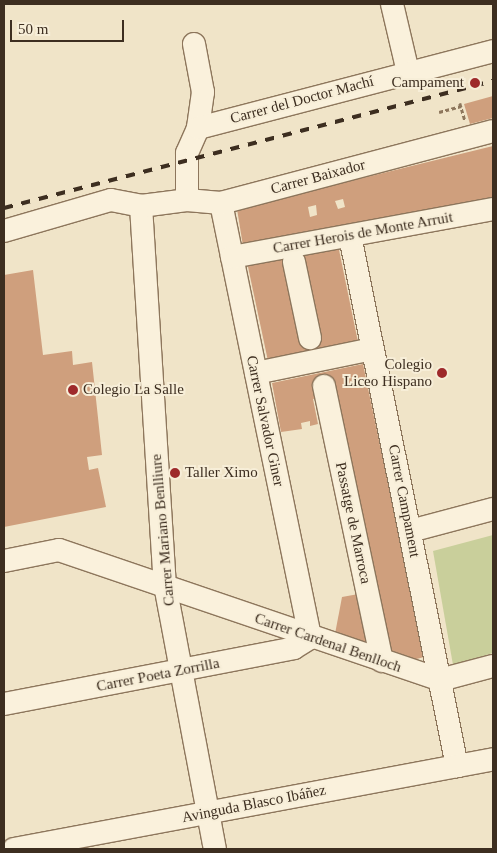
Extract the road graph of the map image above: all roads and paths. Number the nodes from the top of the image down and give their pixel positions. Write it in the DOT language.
graph roads {
  1 [pos="392,4"];
  2 [pos="194,44"];
  3 [pos="493,51"];
  4 [pos="408,72"];
  5 [pos="438,112"];
  6 [pos="198,128"];
  7 [pos="467,128"];
  8 [pos="493,131"];
  9 [pos="187,200"];
  10 [pos="221,203"];
  11 [pos="141,206"];
  12 [pos="493,210"];
  13 [pos="4,231"];
  14 [pos="350,236"];
  15 [pos="292,254"];
  16 [pos="232,257"];
  17 [pos="373,348"];
  18 [pos="316,362"];
  19 [pos="256,373"];
  20 [pos="493,509"];
  21 [pos="410,531"];
  22 [pos="4,562"];
  23 [pos="165,585"];
  24 [pos="310,638"];
  25 [pos="382,661"];
  26 [pos="493,666"];
  27 [pos="181,671"];
  28 [pos="440,680"];
  29 [pos="4,704"];
  30 [pos="493,760"];
  31 [pos="458,766"];
  32 [pos="208,813"];
  33 [pos="14,849"];
  34 [pos="215,849"];
  1 -- 4 [label="street"];
  2 -- 6 [label="street"];
  3 -- 4 [label="street, Carrer del Doctor Machí"];
  4 -- 6 [label="street, Carrer del Doctor Machí"];
  5 -- 7 [label="path"];
  6 -- 9 [label="street"];
  8 -- 10 [label="street, Carrer Baixador"];
  9 -- 10 [label="street, Carrer Baixador"];
  9 -- 11 [label="street, Carrer Baixador"];
  10 -- 16 [label="street, Carrer Salvador Giner"];
  11 -- 13 [label="street, Carrer Baixador"];
  11 -- 23 [label="street, Carrer Mariano Benlliure"];
  12 -- 14 [label="street, Carrer Herois de Monte Arruit"];
  14 -- 15 [label="street, Carrer Herois de Monte Arruit"];
  14 -- 17 [label="street, Carrer Campament"];
  15 -- 16 [label="street, Carrer Herois de Monte Arruit"];
  15 -- 18 [label="street, Passatge de Marroca"];
  16 -- 19 [label="street, Carrer Salvador Giner"];
  17 -- 18 [label="street"];
  17 -- 21 [label="street, Carrer Campament"];
  18 -- 19 [label="street"];
  18 -- 25 [label="street, Passatge de Marroca"];
  19 -- 24 [label="street, Carrer Salvador Giner"];
  20 -- 21 [label="street"];
  21 -- 28 [label="street, Carrer Campament"];
  22 -- 23 [label="street, Carrer Cardenal Benlloch"];
  23 -- 24 [label="street, Carrer Cardenal Benlloch"];
  23 -- 27 [label="street, Carrer Mariano Benlliure"];
  24 -- 25 [label="street, Carrer Cardenal Benlloch"];
  24 -- 27 [label="street, Carrer Poeta Zorrilla"];
  25 -- 28 [label="street, Carrer Cardenal Benlloch"];
  26 -- 28 [label="street"];
  27 -- 29 [label="street, Carrer Poeta Zorrilla"];
  27 -- 32 [label="street, Carrer Mariano Benlliure"];
  28 -- 31 [label="street, Carrer Campament"];
  30 -- 31 [label="street, Avinguda Blasco Ibáñez"];
  31 -- 32 [label="street, Avinguda Blasco Ibáñez"];
  32 -- 33 [label="street, Avinguda Blasco Ibáñez"];
  32 -- 34 [label="street, Carrer Mariano Benlliure"];
}
